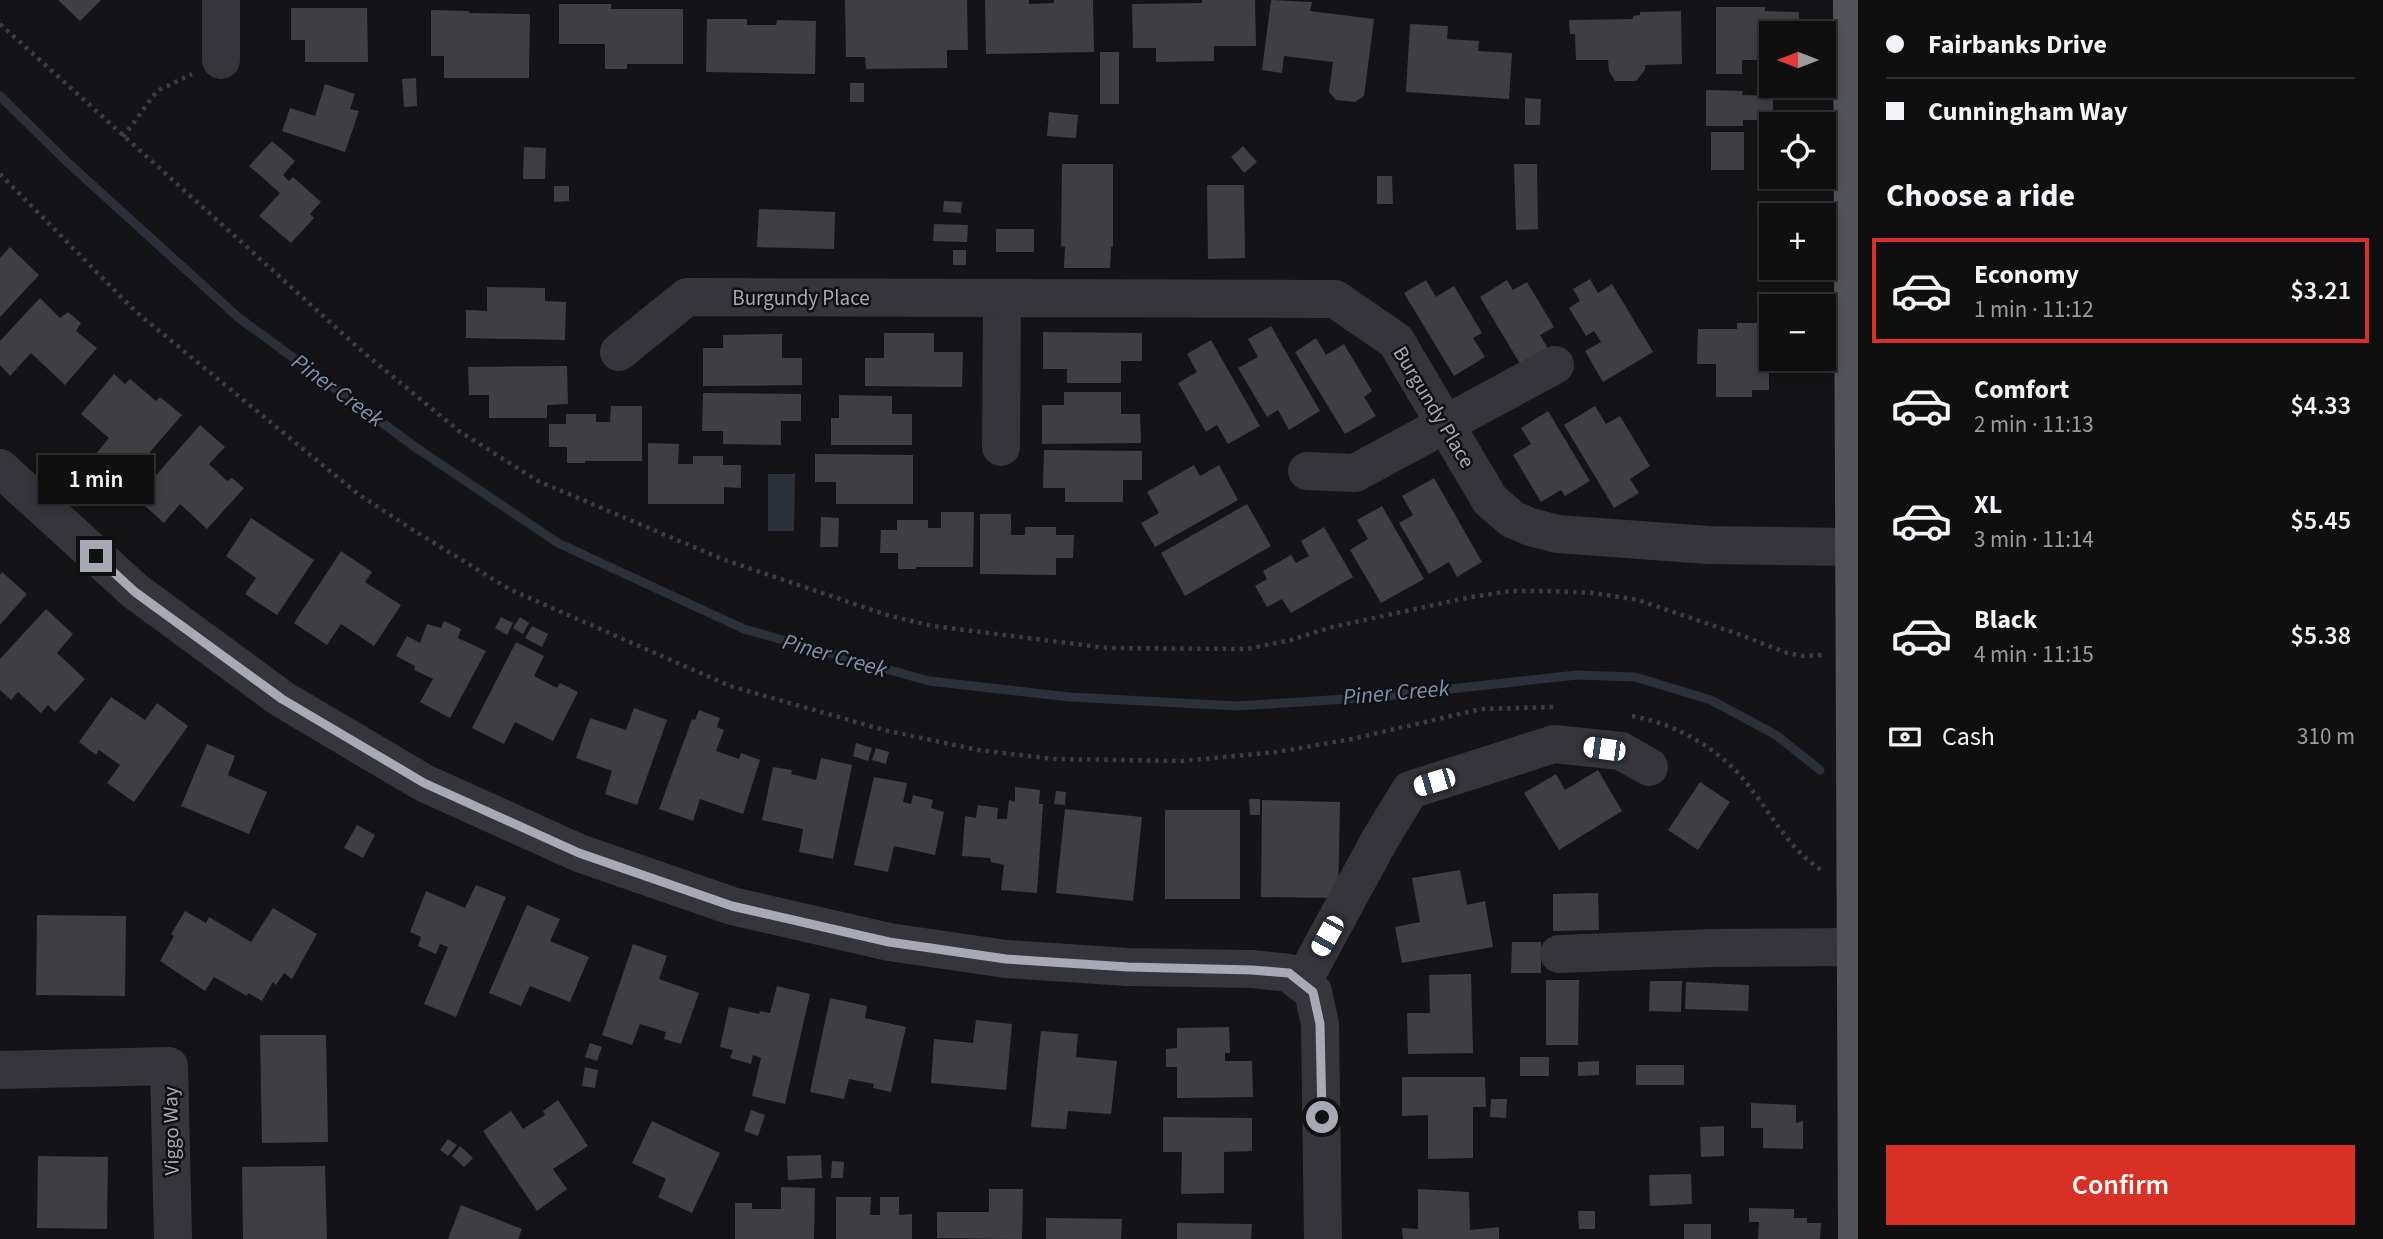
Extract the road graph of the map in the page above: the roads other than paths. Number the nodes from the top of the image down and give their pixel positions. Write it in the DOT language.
graph roads {
  1 [pos="220,0"];
  2 [pos="1852,0"];
  3 [pos="221,60"];
  4 [pos="1002,299"];
  5 [pos="619,352"];
  6 [pos="1555,365"];
  7 [pos="1445,424"];
  8 [pos="1001,447"];
  9 [pos="0,468"];
  10 [pos="1307,471"];
  11 [pos="1854,547"];
  12 [pos="1649,767"];
  13 [pos="1856,947"];
  14 [pos="1559,954"];
  15 [pos="1302,983"];
  16 [pos="0,1070"];
  17 [pos="173,1239"];
  18 [pos="1323,1239"];
  19 [pos="1857,1239"];
  1 -- 3 [label="street"];
  2 -- 11 [label="main road"];
  4 -- 5 [label="street, Burgundy Place"];
  4 -- 7 [label="street, Burgundy Place"];
  4 -- 8 [label="street"];
  6 -- 7 [label="street"];
  7 -- 10 [label="street"];
  7 -- 11 [label="street, Burgundy Place"];
  9 -- 15 [label="street"];
  11 -- 13 [label="main road"];
  12 -- 15 [label="street"];
  13 -- 14 [label="street"];
  13 -- 19 [label="main road"];
  15 -- 18 [label="street"];
  16 -- 17 [label="street, Viggo Way"];
}
